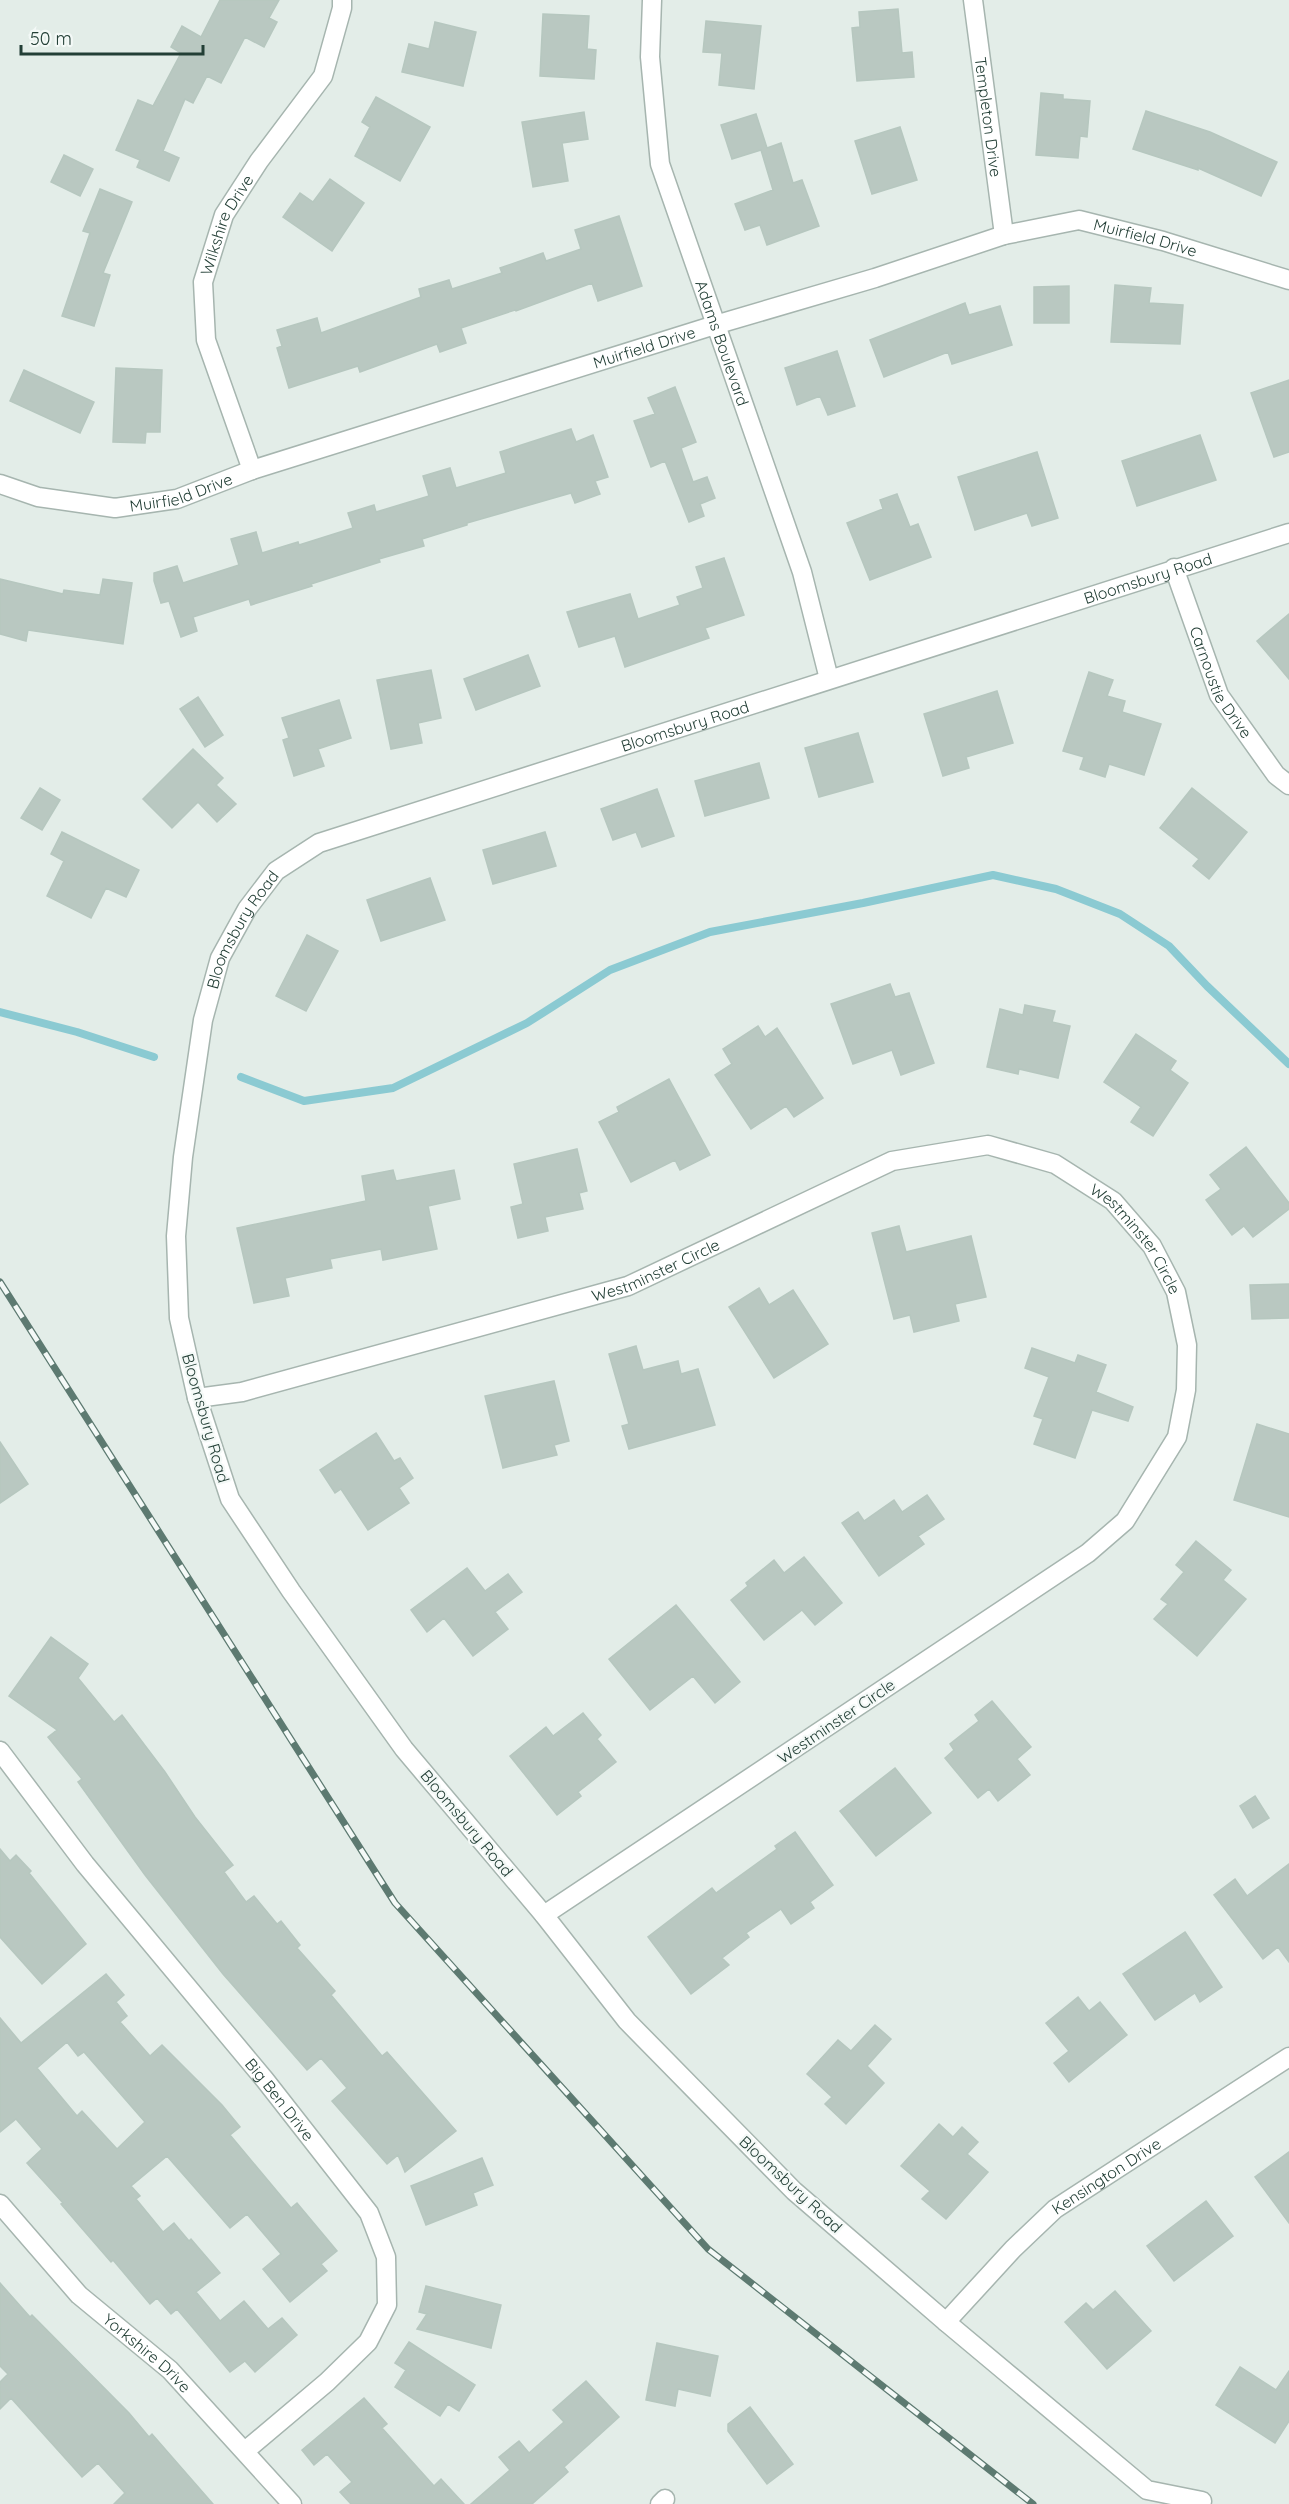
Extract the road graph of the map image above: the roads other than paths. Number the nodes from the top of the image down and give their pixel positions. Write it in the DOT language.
graph roads {
  1 [pos="342,0"];
  2 [pos="652,0"];
  3 [pos="973,0"];
  4 [pos="1004,235"];
  5 [pos="1289,280"];
  6 [pos="715,325"];
  7 [pos="252,470"];
  8 [pos="0,484"];
  9 [pos="1289,533"];
  10 [pos="1174,568"];
  11 [pos="829,680"];
  12 [pos="1289,785"];
  13 [pos="197,1398"];
  14 [pos="0,1751"];
  15 [pos="544,1915"];
  16 [pos="1289,2057"];
  17 [pos="0,2204"];
  18 [pos="945,2322"];
  19 [pos="245,2451"];
  20 [pos="1202,2501"];
  21 [pos="292,2504"];
  1 -- 7 [label="street, Wilkshire Drive"];
  2 -- 6 [label="street, Adams Boulevard"];
  3 -- 4 [label="street, Templeton Drive"];
  4 -- 5 [label="street, Muirfield Drive"];
  4 -- 6 [label="street, Muirfield Drive"];
  6 -- 7 [label="street, Muirfield Drive"];
  6 -- 11 [label="street, Adams Boulevard"];
  7 -- 8 [label="street, Muirfield Drive"];
  9 -- 10 [label="street, Bloomsbury Road"];
  10 -- 11 [label="street, Bloomsbury Road"];
  10 -- 12 [label="street, Carnoustie Drive"];
  11 -- 13 [label="street, Bloomsbury Road"];
  13 -- 15 [label="street, Bloomsbury Road"];
  13 -- 15 [label="street, Westminster Circle"];
  14 -- 19 [label="street, Big Ben Drive"];
  15 -- 18 [label="street, Bloomsbury Road"];
  16 -- 18 [label="street, Kensington Drive"];
  17 -- 19 [label="street, Yorkshire Drive"];
  18 -- 20 [label="street, Bloomsbury Road"];
  19 -- 21 [label="street, Yorkshire Drive"];
}
